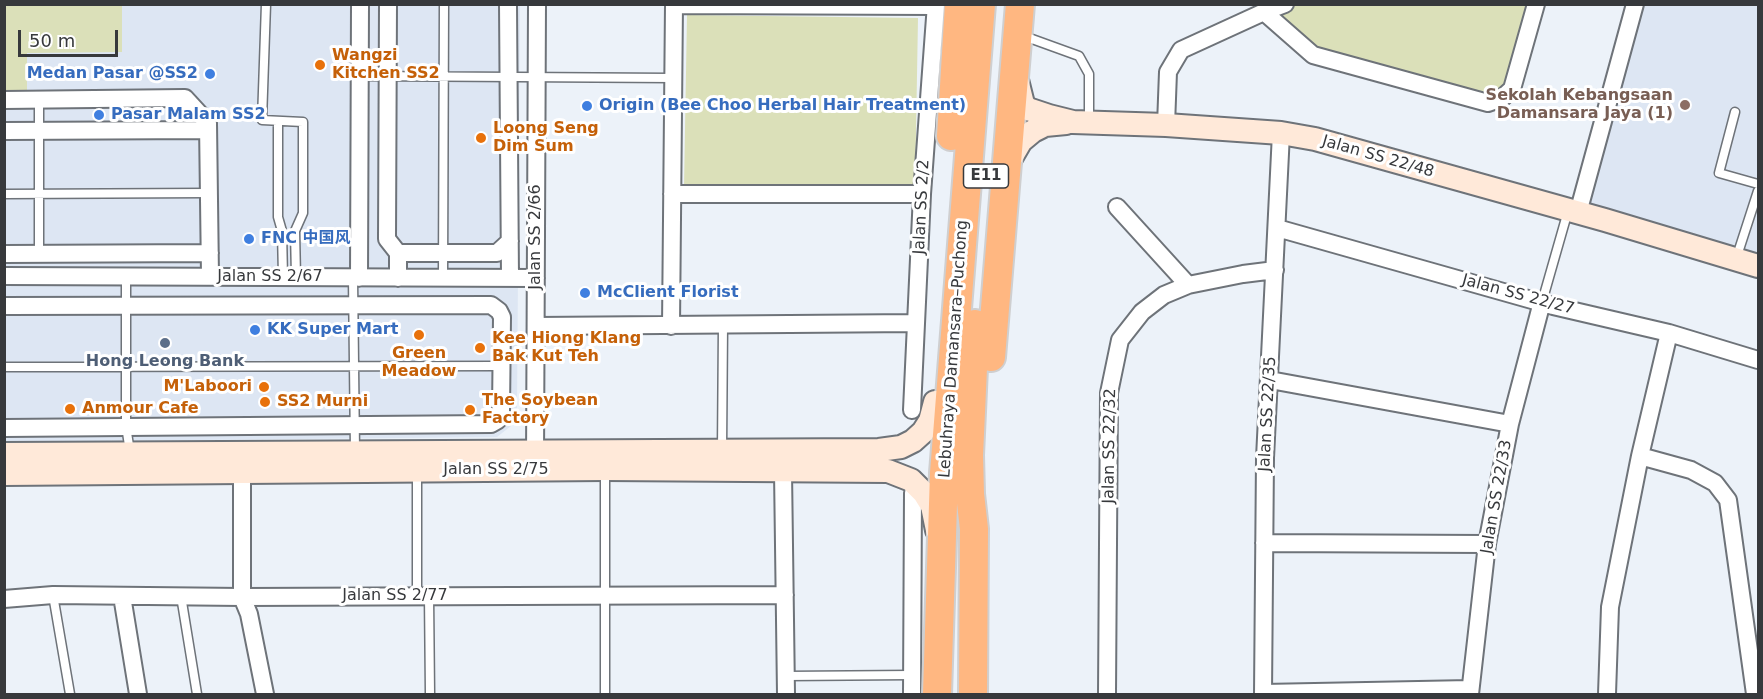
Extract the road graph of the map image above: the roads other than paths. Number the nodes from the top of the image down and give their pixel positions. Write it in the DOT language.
graph roads {
  1 [pos="266,4"];
  2 [pos="360,4"];
  3 [pos="388,4"];
  4 [pos="444,4"];
  5 [pos="508,4"];
  6 [pos="537,4"];
  7 [pos="981,4"];
  8 [pos="999,4"];
  9 [pos="1020,4"];
  10 [pos="1285,4"];
  11 [pos="1536,4"];
  12 [pos="1635,4"];
  13 [pos="674,5"];
  14 [pos="813,5"];
  15 [pos="943,5"];
  16 [pos="1264,12"];
  17 [pos="1018,34"];
  18 [pos="1015,73"];
  19 [pos="360,76"];
  20 [pos="388,76"];
  21 [pos="444,76"];
  22 [pos="508,76"];
  23 [pos="537,78"];
  24 [pos="674,78"];
  25 [pos="4,100"];
  26 [pos="39,100"];
  27 [pos="1735,112"];
  28 [pos="278,121"];
  29 [pos="1081,122"];
  30 [pos="1166,125"];
  31 [pos="208,127"];
  32 [pos="4,131"];
  33 [pos="39,131"];
  34 [pos="1281,133"];
  35 [pos="1006,167"];
  36 [pos="1758,184"];
  37 [pos="1758,191"];
  38 [pos="209,193"];
  39 [pos="4,194"];
  40 [pos="39,194"];
  41 [pos="672,194"];
  42 [pos="922,194"];
  43 [pos="1117,207"];
  44 [pos="1573,212"];
  45 [pos="1277,228"];
  46 [pos="282,231"];
  47 [pos="295,231"];
  48 [pos="510,241"];
  49 [pos="210,253"];
  50 [pos="398,253"];
  51 [pos="443,253"];
  52 [pos="4,254"];
  53 [pos="39,254"];
  54 [pos="1736,260"];
  55 [pos="1758,266"];
  56 [pos="1275,270"];
  57 [pos="4,276"];
  58 [pos="39,276"];
  59 [pos="126,276"];
  60 [pos="210,276"];
  61 [pos="290,277"];
  62 [pos="356,278"];
  63 [pos="398,278"];
  64 [pos="443,278"];
  65 [pos="510,278"];
  66 [pos="536,278"];
  67 [pos="1188,285"];
  68 [pos="1542,302"];
  69 [pos="126,305"];
  70 [pos="4,306"];
  71 [pos="353,306"];
  72 [pos="916,323"];
  73 [pos="723,325"];
  74 [pos="536,326"];
  75 [pos="671,326"];
  76 [pos="1669,333"];
  77 [pos="963,348"];
  78 [pos="1758,360"];
  79 [pos="501,366"];
  80 [pos="4,367"];
  81 [pos="125,367"];
  82 [pos="354,367"];
  83 [pos="1270,380"];
  84 [pos="923,406"];
  85 [pos="1510,424"];
  86 [pos="355,425"];
  87 [pos="126,426"];
  88 [pos="4,428"];
  89 [pos="722,450"];
  90 [pos="355,451"];
  91 [pos="130,452"];
  92 [pos="4,454"];
  93 [pos="1641,456"];
  94 [pos="535,460"];
  95 [pos="242,461"];
  96 [pos="605,469"];
  97 [pos="417,471"];
  98 [pos="783,471"];
  99 [pos="944,473"];
  100 [pos="4,474"];
  101 [pos="913,493"];
  102 [pos="974,529"];
  103 [pos="1264,543"];
  104 [pos="1487,544"];
  105 [pos="940,546"];
  106 [pos="53,595"];
  107 [pos="785,595"];
  108 [pos="122,596"];
  109 [pos="181,596"];
  110 [pos="423,596"];
  111 [pos="605,596"];
  112 [pos="242,597"];
  113 [pos="4,599"];
  114 [pos="786,675"];
  115 [pos="912,675"];
  116 [pos="1470,692"];
  117 [pos="70,694"];
  118 [pos="138,694"];
  119 [pos="197,694"];
  120 [pos="265,694"];
  121 [pos="430,694"];
  122 [pos="605,694"];
  123 [pos="786,694"];
  124 [pos="912,694"];
  125 [pos="937,694"];
  126 [pos="973,694"];
  127 [pos="1107,694"];
  128 [pos="1263,694"];
  129 [pos="1607,694"];
  130 [pos="1755,694"];
  1 -- 28 [label="lane"];
  2 -- 19 [label="street"];
  3 -- 20 [label="street"];
  4 -- 21 [label="lane"];
  5 -- 22 [label="street"];
  6 -- 23 [label="street, Jalan SS 2/66"];
  7 -- 77 [label="highway, Lebuhraya Damansara–Puchong / E11"];
  8 -- 77 [label="highway, Lebuhraya Damansara–Puchong / E11"];
  9 -- 17 [label="highway"];
  10 -- 16 [label="street"];
  11 -- 16 [label="street"];
  12 -- 44 [label="street"];
  13 -- 14 [label="street"];
  13 -- 24 [label="street"];
  14 -- 15 [label="street"];
  15 -- 42 [label="street, Jalan SS 2/2"];
  15 -- 84 [label="highway"];
  16 -- 30 [label="street"];
  17 -- 18 [label="highway"];
  17 -- 29 [label="lane"];
  18 -- 29 [label="street, Jalan SS 22/48"];
  18 -- 35 [label="highway"];
  19 -- 20 [label="lane"];
  19 -- 62 [label="street"];
  20 -- 21 [label="lane"];
  20 -- 50 [label="street"];
  21 -- 22 [label="lane"];
  21 -- 51 [label="lane"];
  22 -- 23 [label="lane"];
  22 -- 48 [label="street"];
  23 -- 24 [label="lane"];
  23 -- 66 [label="street, Jalan SS 2/66"];
  24 -- 41 [label="street"];
  25 -- 26 [label="street"];
  26 -- 31 [label="street"];
  26 -- 33 [label="lane"];
  27 -- 36 [label="lane"];
  28 -- 46 [label="lane"];
  28 -- 47 [label="lane"];
  29 -- 30 [label="street, Jalan SS 22/48"];
  29 -- 35 [label="street"];
  30 -- 34 [label="street, Jalan SS 22/48"];
  31 -- 33 [label="street"];
  31 -- 38 [label="street"];
  32 -- 33 [label="street"];
  33 -- 40 [label="lane"];
  34 -- 44 [label="street, Jalan SS 22/48"];
  34 -- 45 [label="street, Jalan SS 22/35"];
  35 -- 102 [label="highway"];
  37 -- 54 [label="lane"];
  38 -- 40 [label="lane"];
  38 -- 49 [label="street"];
  39 -- 40 [label="lane"];
  40 -- 53 [label="lane"];
  41 -- 42 [label="street"];
  41 -- 75 [label="street"];
  42 -- 72 [label="street, Jalan SS 2/2"];
  43 -- 67 [label="street"];
  44 -- 54 [label="street, Jalan SS 22/48"];
  44 -- 68 [label="lane"];
  45 -- 56 [label="street, Jalan SS 22/35"];
  45 -- 68 [label="street, Jalan SS 22/27"];
  46 -- 47 [label="lane"];
  46 -- 61 [label="lane"];
  47 -- 61 [label="lane"];
  48 -- 51 [label="street"];
  48 -- 65 [label="street"];
  49 -- 53 [label="street, Jalan SS 2/67"];
  49 -- 60 [label="street"];
  50 -- 51 [label="street"];
  50 -- 63 [label="street"];
  51 -- 64 [label="lane"];
  52 -- 53 [label="street, Jalan SS 2/67"];
  53 -- 58 [label="street"];
  54 -- 55 [label="street, Jalan SS 22/48"];
  56 -- 67 [label="street, Jalan SS 22/32"];
  56 -- 83 [label="street, Jalan SS 22/35"];
  57 -- 58 [label="street, Jalan SS 2/67"];
  58 -- 59 [label="street, Jalan SS 2/67"];
  59 -- 60 [label="street, Jalan SS 2/67"];
  59 -- 69 [label="lane"];
  60 -- 61 [label="street, Jalan SS 2/67"];
  61 -- 62 [label="street, Jalan SS 2/67"];
  62 -- 63 [label="street, Jalan SS 2/67"];
  62 -- 71 [label="lane"];
  63 -- 64 [label="street, Jalan SS 2/67"];
  64 -- 65 [label="street, Jalan SS 2/67"];
  65 -- 66 [label="street, Jalan SS 2/67"];
  66 -- 74 [label="street, Jalan SS 2/66"];
  67 -- 127 [label="street, Jalan SS 22/32"];
  68 -- 76 [label="street, Jalan SS 22/27"];
  68 -- 85 [label="street, Jalan SS 22/33"];
  69 -- 70 [label="street"];
  69 -- 71 [label="street"];
  69 -- 81 [label="lane"];
  71 -- 79 [label="street"];
  71 -- 82 [label="lane"];
  72 -- 73 [label="street"];
  72 -- 84 [label="street, Jalan SS 2/2"];
  73 -- 75 [label="street"];
  73 -- 89 [label="lane"];
  74 -- 75 [label="street"];
  74 -- 94 [label="street, Jalan SS 2/66"];
  76 -- 78 [label="street, Jalan SS 22/27"];
  76 -- 93 [label="street"];
  77 -- 99 [label="highway, Lebuhraya Damansara–Puchong / E11"];
  77 -- 102 [label="highway, Lebuhraya Damansara–Puchong / E11"];
  79 -- 82 [label="lane"];
  79 -- 86 [label="street"];
  80 -- 81 [label="lane"];
  81 -- 82 [label="lane"];
  81 -- 87 [label="lane"];
  82 -- 86 [label="lane"];
  83 -- 85 [label="street"];
  83 -- 103 [label="street, Jalan SS 22/35"];
  84 -- 89 [label="street, Jalan SS 2/75"];
  84 -- 99 [label="highway"];
  85 -- 104 [label="street, Jalan SS 22/33"];
  86 -- 87 [label="street"];
  86 -- 90 [label="lane"];
  87 -- 88 [label="street"];
  87 -- 91 [label="lane"];
  89 -- 94 [label="street, Jalan SS 2/75"];
  90 -- 94 [label="street, Jalan SS 2/75"];
  90 -- 95 [label="street, Jalan SS 2/75"];
  91 -- 92 [label="street, Jalan SS 2/75"];
  91 -- 95 [label="street, Jalan SS 2/75"];
  93 -- 129 [label="street"];
  93 -- 130 [label="street"];
  94 -- 96 [label="street, Jalan SS 2/75"];
  94 -- 97 [label="street, Jalan SS 2/75"];
  95 -- 97 [label="street, Jalan SS 2/75"];
  95 -- 100 [label="street, Jalan SS 2/75"];
  95 -- 112 [label="street"];
  96 -- 98 [label="street, Jalan SS 2/75"];
  96 -- 111 [label="lane"];
  97 -- 110 [label="lane"];
  98 -- 105 [label="street, Jalan SS 2/75"];
  98 -- 107 [label="street"];
  99 -- 105 [label="highway, Lebuhraya Damansara–Puchong / E11"];
  101 -- 115 [label="street"];
  102 -- 126 [label="highway, Lebuhraya Damansara–Puchong / E11"];
  103 -- 104 [label="street"];
  103 -- 128 [label="street, Jalan SS 22/35"];
  104 -- 116 [label="street, Jalan SS 22/33"];
  105 -- 125 [label="highway, Lebuhraya Damansara–Puchong / E11"];
  106 -- 108 [label="street, Jalan SS 2/77"];
  106 -- 113 [label="street, Jalan SS 2/77"];
  106 -- 117 [label="lane"];
  107 -- 111 [label="street, Jalan SS 2/77"];
  107 -- 114 [label="street"];
  108 -- 109 [label="street, Jalan SS 2/77"];
  108 -- 118 [label="street"];
  109 -- 112 [label="street, Jalan SS 2/77"];
  109 -- 119 [label="lane"];
  110 -- 111 [label="street, Jalan SS 2/77"];
  110 -- 112 [label="street, Jalan SS 2/77"];
  110 -- 121 [label="lane"];
  111 -- 122 [label="lane"];
  112 -- 120 [label="street"];
  114 -- 115 [label="lane"];
  114 -- 123 [label="street"];
  115 -- 124 [label="street"];
  116 -- 128 [label="street"];
}
